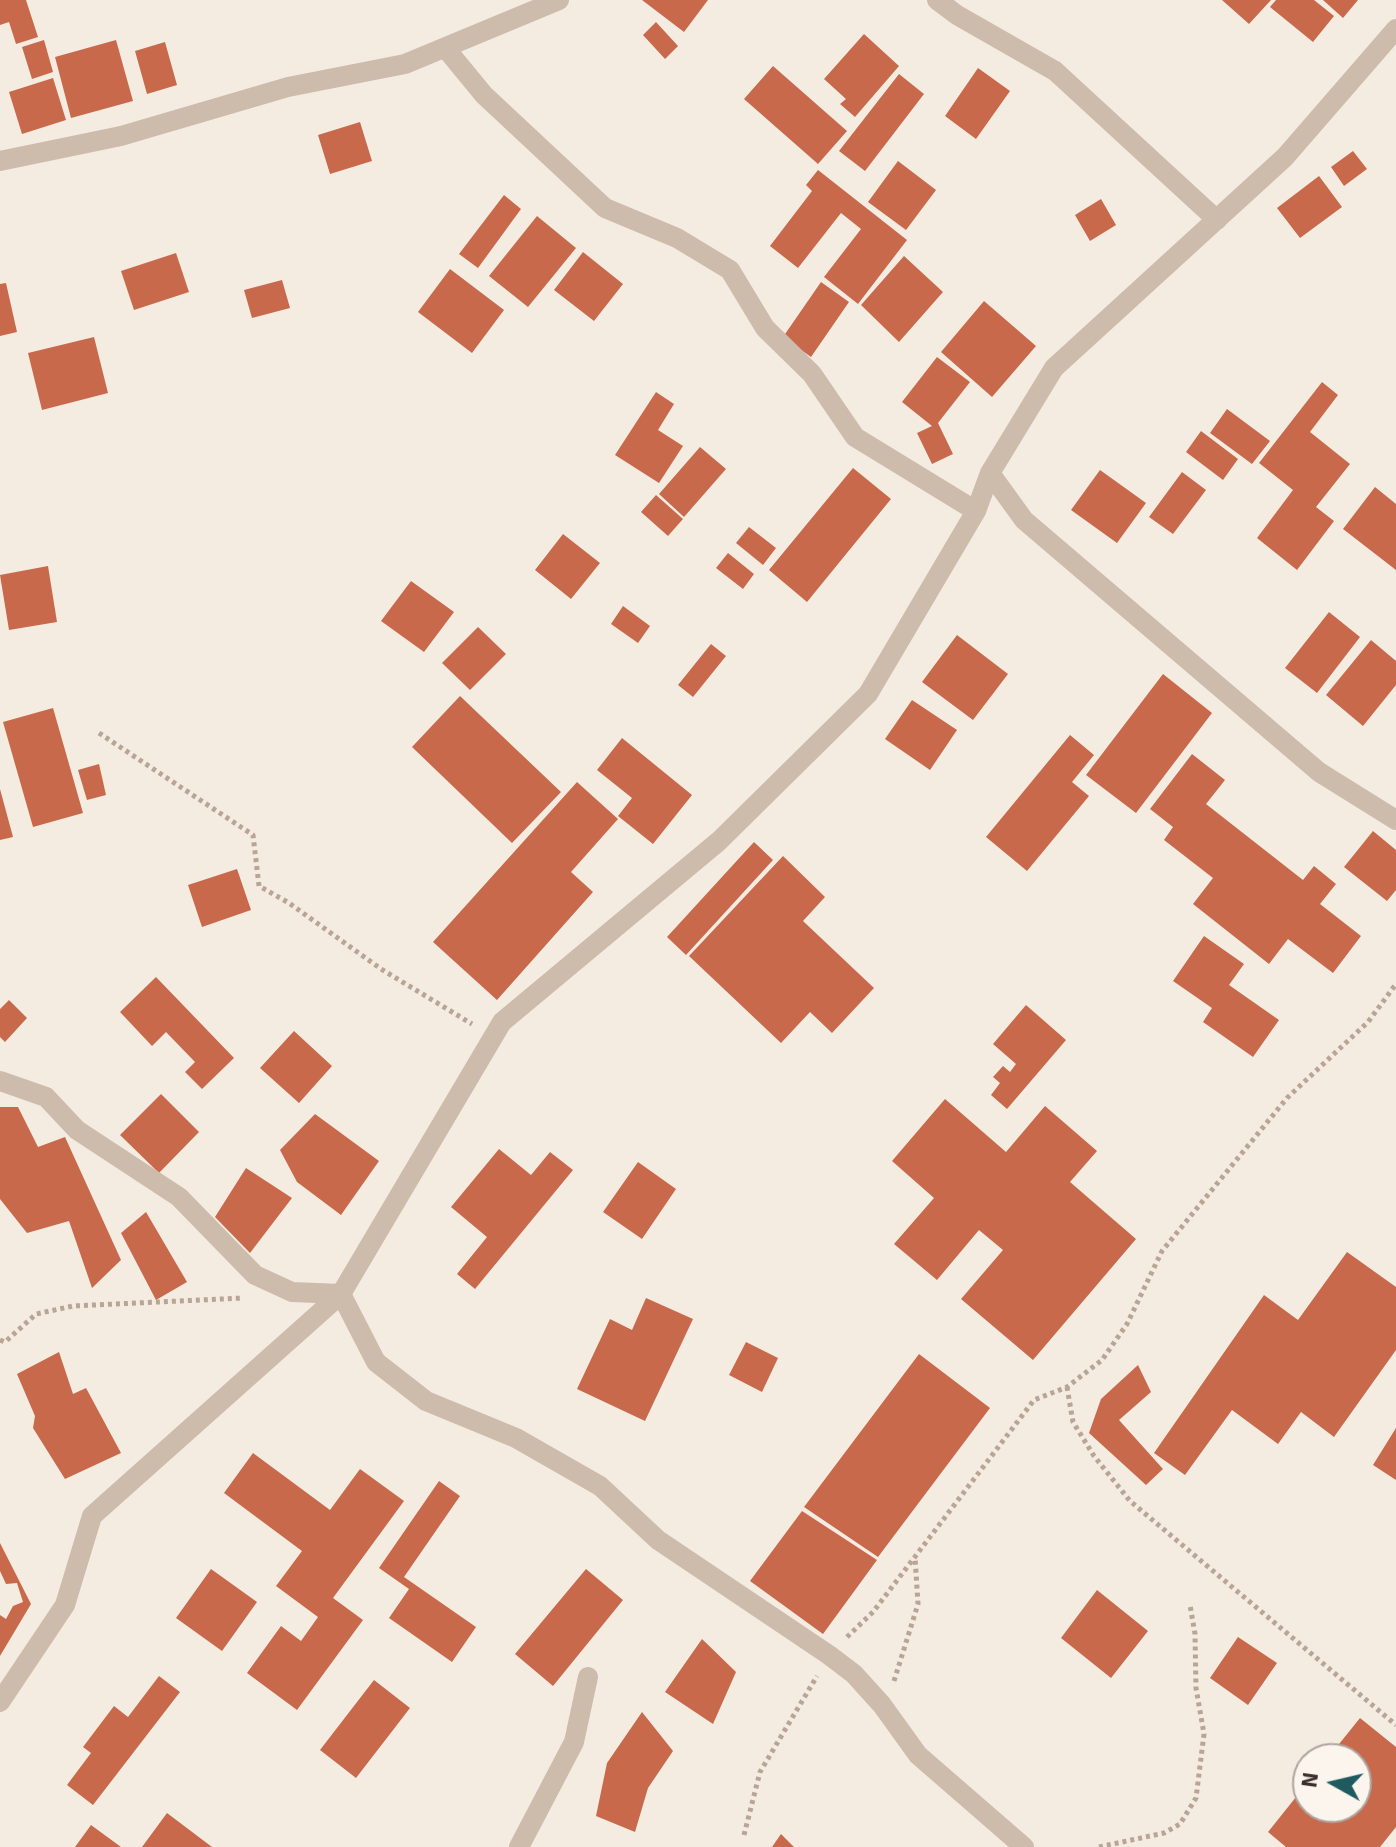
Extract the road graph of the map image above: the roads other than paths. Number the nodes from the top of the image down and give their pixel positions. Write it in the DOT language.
graph roads {
  1 [pos="559,0"];
  2 [pos="937,0"];
  3 [pos="1396,29"];
  4 [pos="447,50"];
  5 [pos="0,161"];
  6 [pos="1217,220"];
  7 [pos="990,473"];
  8 [pos="976,511"];
  9 [pos="1396,820"];
  10 [pos="0,1081"];
  11 [pos="341,1294"];
  12 [pos="588,1677"];
  13 [pos="0,1702"];
  14 [pos="519,1847"];
  15 [pos="1024,1847"];
  1 -- 4 [label="street"];
  2 -- 6 [label="street"];
  3 -- 6 [label="street"];
  4 -- 5 [label="street"];
  4 -- 8 [label="street"];
  6 -- 7 [label="street"];
  7 -- 8 [label="street"];
  7 -- 9 [label="street"];
  8 -- 11 [label="street"];
  10 -- 11 [label="street"];
  11 -- 13 [label="street"];
  11 -- 15 [label="street"];
  12 -- 14 [label="street"];
}
